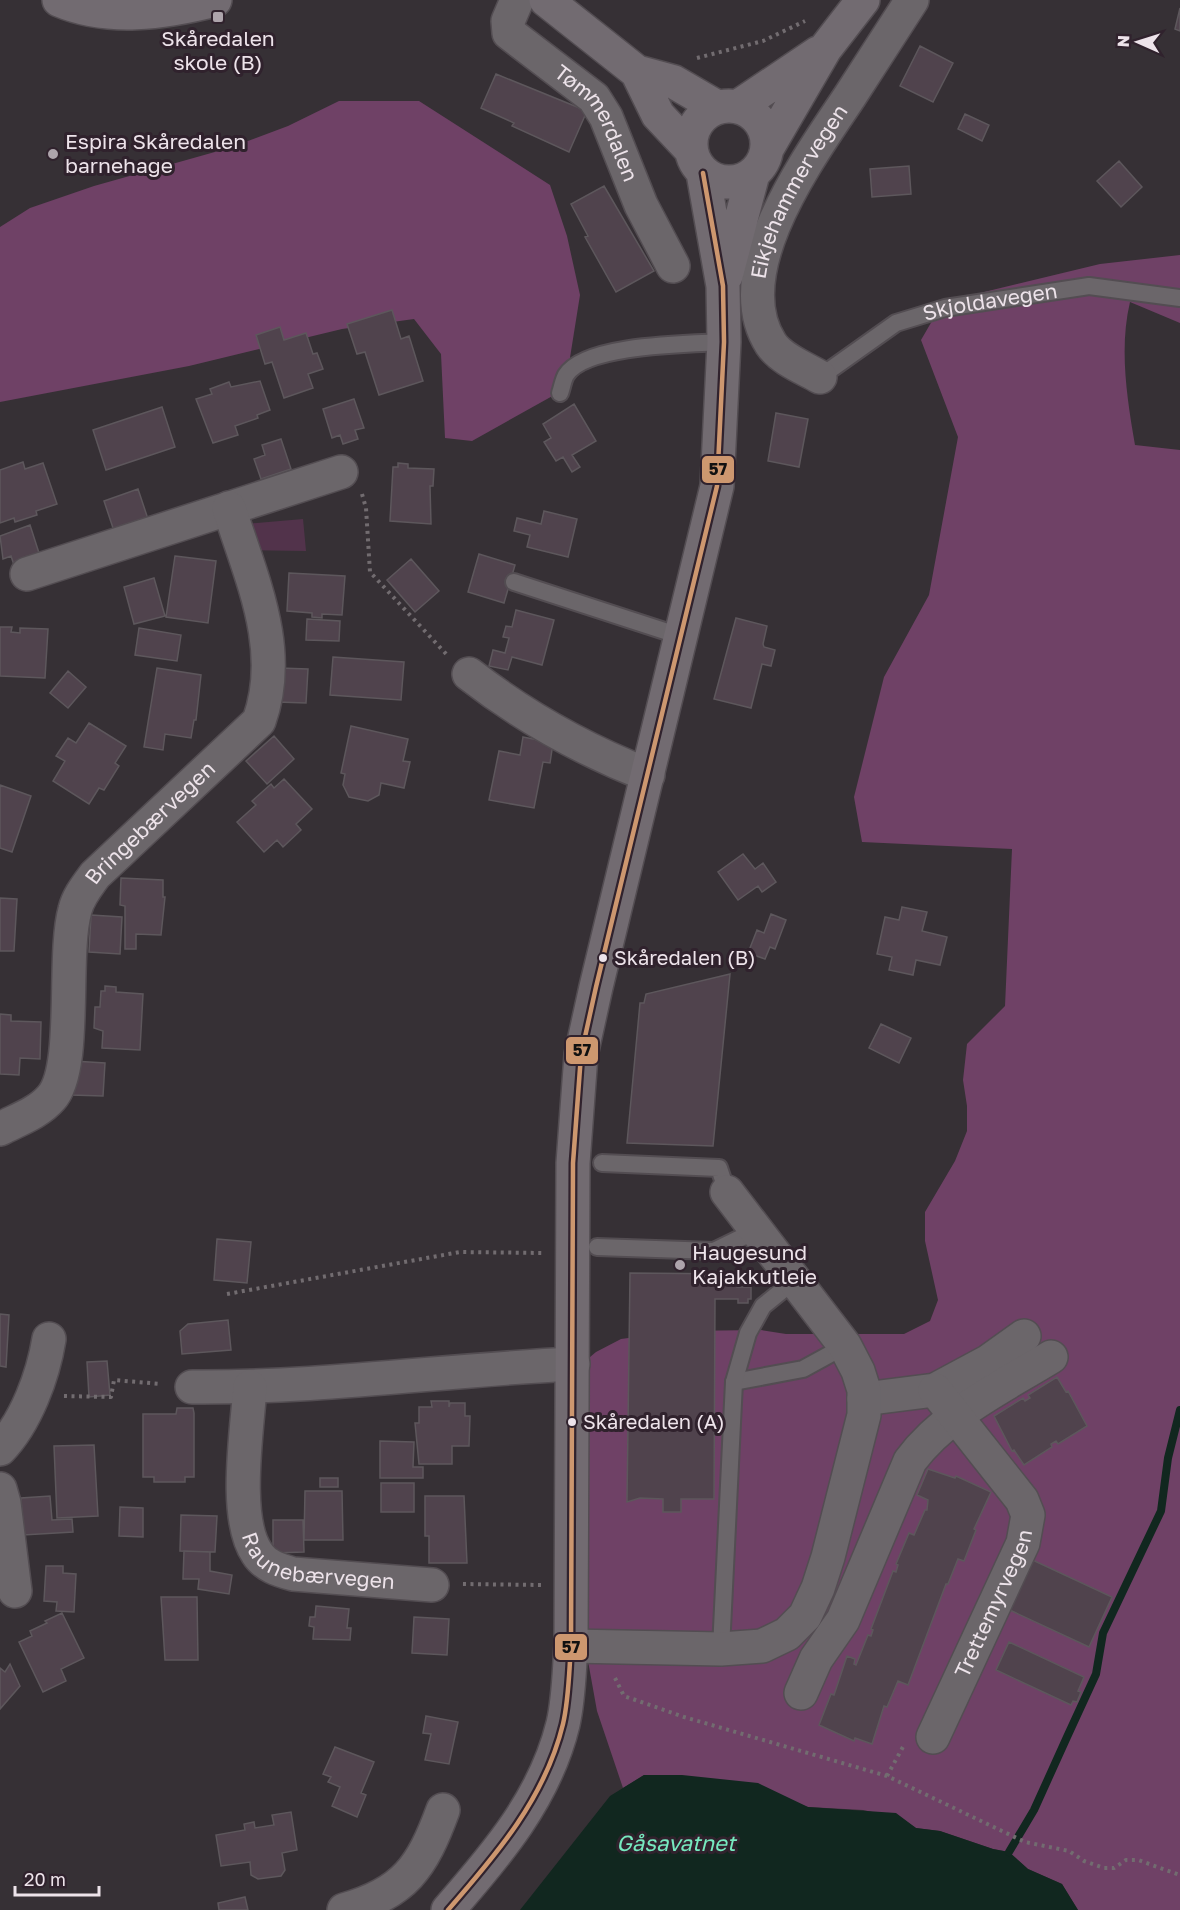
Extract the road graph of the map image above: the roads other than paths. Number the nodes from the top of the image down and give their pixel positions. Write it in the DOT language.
graph roads {
  1 [pos="59,0"];
  2 [pos="215,0"];
  3 [pos="517,0"];
  4 [pos="546,0"];
  5 [pos="863,0"];
  6 [pos="912,0"];
  7 [pos="825,49"];
  8 [pos="636,72"];
  9 [pos="728,106"];
  10 [pos="697,161"];
  11 [pos="760,161"];
  12 [pos="673,266"];
  13 [pos="723,286"];
  14 [pos="1180,298"];
  15 [pos="724,342"];
  16 [pos="820,377"];
  17 [pos="560,393"];
  18 [pos="341,472"];
  19 [pos="229,508"];
  20 [pos="27,574"];
  21 [pos="514,582"];
  22 [pos="680,636"];
  23 [pos="469,674"];
  24 [pos="648,775"];
  25 [pos="0,1129"];
  26 [pos="603,1163"];
  27 [pos="728,1192"];
  28 [pos="758,1230"];
  29 [pos="597,1247"];
  30 [pos="795,1280"];
  31 [pos="1024,1336"];
  32 [pos="49,1339"];
  33 [pos="845,1346"];
  34 [pos="1051,1357"];
  35 [pos="573,1364"];
  36 [pos="734,1382"];
  37 [pos="192,1387"];
  38 [pos="250,1387"];
  39 [pos="934,1390"];
  40 [pos="864,1399"];
  41 [pos="955,1416"];
  42 [pos="0,1449"];
  43 [pos="0,1489"];
  44 [pos="432,1584"];
  45 [pos="15,1591"];
  46 [pos="571,1646"];
  47 [pos="721,1649"];
  48 [pos="801,1693"];
  49 [pos="933,1737"];
  50 [pos="443,1809"];
  51 [pos="344,1910"];
  52 [pos="448,1910"];
  1 -- 2 [label="main road"];
  3 -- 12 [label="street, Tømmerdalen"];
  4 -- 8 [label="main road"];
  5 -- 7 [label="main road"];
  6 -- 16 [label="street, Eikjehammervegen"];
  7 -- 9 [label="main road"];
  7 -- 11 [label="main road"];
  8 -- 9 [label="main road"];
  8 -- 10 [label="main road"];
  9 -- 10 [label="main road"];
  9 -- 11 [label="main road"];
  10 -- 11 [label="main road"];
  10 -- 13 [label="main road"];
  11 -- 13 [label="main road"];
  13 -- 15 [label="main road"];
  14 -- 16 [label="lane, Skjoldavegen"];
  15 -- 17 [label="lane"];
  15 -- 22 [label="main road"];
  18 -- 19 [label="street"];
  19 -- 20 [label="street"];
  19 -- 25 [label="street, Bringebærvegen"];
  21 -- 22 [label="lane"];
  22 -- 24 [label="main road"];
  23 -- 24 [label="street"];
  24 -- 35 [label="main road"];
  26 -- 27 [label="lane"];
  27 -- 28 [label="street"];
  28 -- 29 [label="lane"];
  28 -- 30 [label="street"];
  30 -- 33 [label="street"];
  30 -- 36 [label="lane"];
  31 -- 39 [label="street"];
  32 -- 42 [label="street"];
  33 -- 36 [label="lane"];
  33 -- 40 [label="street"];
  34 -- 41 [label="street"];
  35 -- 38 [label="street"];
  35 -- 46 [label="main road"];
  36 -- 47 [label="lane"];
  37 -- 38 [label="street"];
  38 -- 44 [label="street, Raunebærvegen"];
  39 -- 40 [label="street"];
  39 -- 41 [label="street, Trettemyrvegen"];
  40 -- 47 [label="street"];
  41 -- 48 [label="street"];
  41 -- 49 [label="street, Trettemyrvegen"];
  43 -- 45 [label="street"];
  46 -- 47 [label="street"];
  46 -- 52 [label="main road"];
  50 -- 51 [label="street"];
}
